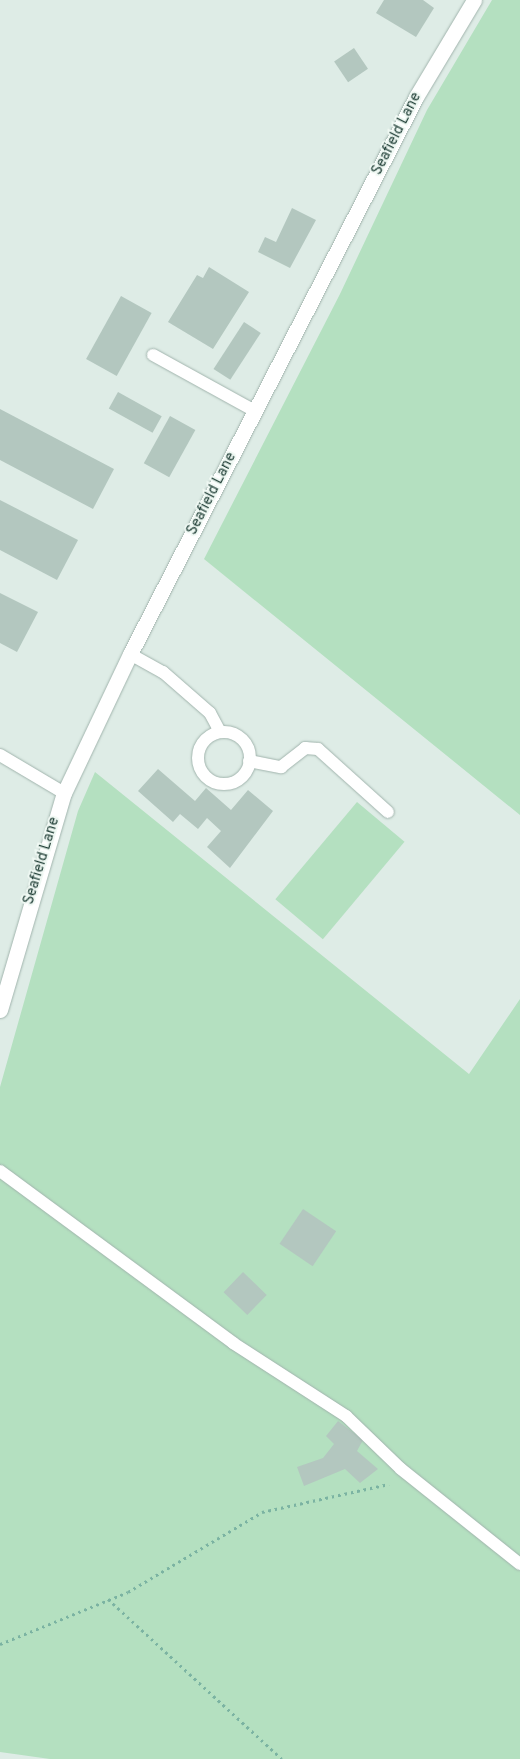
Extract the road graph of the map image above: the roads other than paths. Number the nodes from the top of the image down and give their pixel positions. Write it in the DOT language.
graph roads {
  1 [pos="474,0"];
  2 [pos="153,355"];
  3 [pos="255,411"];
  4 [pos="130,654"];
  5 [pos="220,732"];
  6 [pos="0,755"];
  7 [pos="249,761"];
  8 [pos="64,793"];
  9 [pos="388,812"];
  10 [pos="0,1010"];
  11 [pos="0,1171"];
  12 [pos="520,1564"];
  1 -- 3 [label="street, Seafield Lane"];
  2 -- 3 [label="lane"];
  3 -- 4 [label="street, Seafield Lane"];
  4 -- 5 [label="lane"];
  4 -- 8 [label="street, Seafield Lane"];
  5 -- 7 [label="lane"];
  5 -- 7 [label="lane"];
  6 -- 8 [label="lane"];
  7 -- 9 [label="lane"];
  8 -- 10 [label="street, Seafield Lane"];
  11 -- 12 [label="lane"];
}
